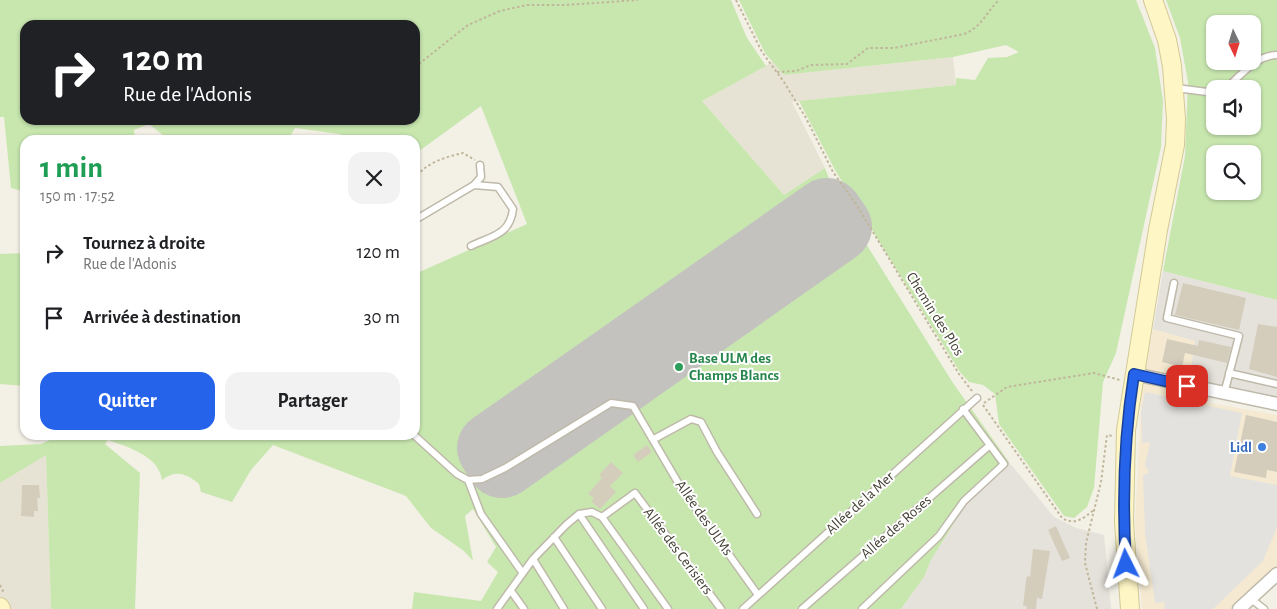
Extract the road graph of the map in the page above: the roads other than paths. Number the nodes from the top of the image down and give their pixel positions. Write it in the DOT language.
graph roads {
  1 [pos="1153,0"];
  2 [pos="1277,54"];
  3 [pos="1235,80"];
  4 [pos="1175,88"];
  5 [pos="1206,91"];
  6 [pos="480,165"];
  7 [pos="474,185"];
  8 [pos="420,217"];
  9 [pos="1158,230"];
  10 [pos="471,246"];
  11 [pos="1174,283"];
  12 [pos="1229,373"];
  13 [pos="1128,377"];
  14 [pos="1277,384"];
  15 [pos="1224,394"];
  16 [pos="977,398"];
  17 [pos="1277,404"];
  18 [pos="963,409"];
  19 [pos="654,439"];
  20 [pos="420,440"];
  21 [pos="990,445"];
  22 [pos="468,480"];
  23 [pos="580,514"];
  24 [pos="757,514"];
  25 [pos="602,517"];
  26 [pos="554,537"];
  27 [pos="532,559"];
  28 [pos="522,572"];
  29 [pos="1277,574"];
  30 [pos="511,592"];
  31 [pos="758,595"];
  32 [pos="1251,599"];
  33 [pos="496,609"];
  34 [pos="524,609"];
  35 [pos="564,609"];
  36 [pos="602,609"];
  37 [pos="644,609"];
  38 [pos="668,609"];
  39 [pos="721,609"];
  40 [pos="743,609"];
  41 [pos="802,609"];
  42 [pos="862,609"];
  43 [pos="1120,609"];
  44 [pos="1130,609"];
  45 [pos="1239,609"];
  46 [pos="1264,609"];
  1 -- 4 [label="street"];
  2 -- 3 [label="lane"];
  4 -- 5 [label="lane"];
  4 -- 9 [label="street"];
  6 -- 7 [label="lane"];
  7 -- 8 [label="lane"];
  7 -- 10 [label="lane"];
  9 -- 13 [label="street"];
  9 -- 13 [label="street"];
  11 -- 12 [label="lane"];
  12 -- 14 [label="lane"];
  12 -- 15 [label="lane"];
  13 -- 15 [label="street"];
  13 -- 43 [label="street"];
  13 -- 44 [label="street"];
  15 -- 17 [label="street"];
  16 -- 18 [label="lane, Allée de la Mer"];
  18 -- 21 [label="lane"];
  18 -- 31 [label="lane, Allée de la Mer"];
  19 -- 22 [label="lane, Allée des ULMs"];
  19 -- 24 [label="lane"];
  19 -- 31 [label="lane, Allée des ULMs"];
  20 -- 22 [label="lane"];
  21 -- 41 [label="lane, Allée des Roses"];
  21 -- 42 [label="lane"];
  22 -- 28 [label="lane"];
  23 -- 25 [label="lane"];
  23 -- 26 [label="lane"];
  23 -- 37 [label="lane"];
  25 -- 38 [label="lane"];
  25 -- 39 [label="lane, Allée des Cerisiers"];
  26 -- 27 [label="lane"];
  26 -- 36 [label="lane"];
  27 -- 28 [label="lane"];
  27 -- 35 [label="lane"];
  28 -- 30 [label="lane"];
  29 -- 32 [label="street"];
  30 -- 33 [label="lane"];
  30 -- 34 [label="lane"];
  31 -- 40 [label="lane, Allée de la Mer"];
  32 -- 45 [label="street"];
  32 -- 46 [label="lane"];
}
